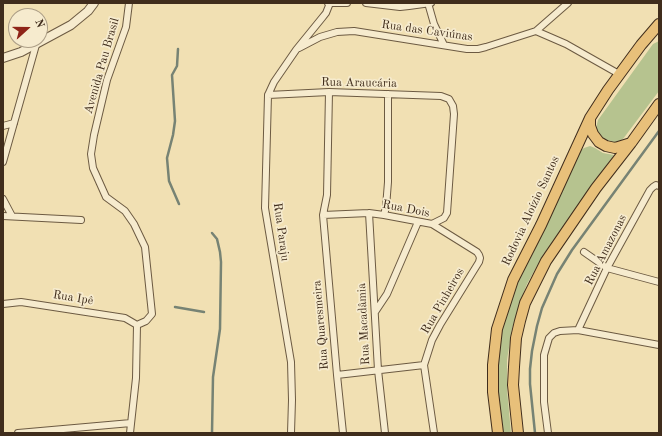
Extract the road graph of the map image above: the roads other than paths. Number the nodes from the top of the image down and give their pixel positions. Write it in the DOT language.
graph roads {
  1 [pos="94,3"];
  2 [pos="129,3"];
  3 [pos="329,3"];
  4 [pos="347,3"];
  5 [pos="366,3"];
  6 [pos="428,3"];
  7 [pos="431,3"];
  8 [pos="568,3"];
  9 [pos="659,24"];
  10 [pos="536,32"];
  11 [pos="659,36"];
  12 [pos="48,38"];
  13 [pos="444,45"];
  14 [pos="641,45"];
  15 [pos="30,48"];
  16 [pos="35,48"];
  17 [pos="296,50"];
  18 [pos="3,58"];
  19 [pos="619,74"];
  20 [pos="330,92"];
  21 [pos="388,94"];
  22 [pos="268,95"];
  23 [pos="659,104"];
  24 [pos="590,118"];
  25 [pos="14,123"];
  26 [pos="3,126"];
  27 [pos="631,143"];
  28 [pos="3,162"];
  29 [pos="659,186"];
  30 [pos="3,199"];
  31 [pos="369,213"];
  32 [pos="323,215"];
  33 [pos="384,215"];
  34 [pos="3,216"];
  35 [pos="12,216"];
  36 [pos="81,220"];
  37 [pos="418,222"];
  38 [pos="432,224"];
  39 [pos="477,252"];
  40 [pos="584,252"];
  41 [pos="607,268"];
  42 [pos="659,282"];
  43 [pos="3,304"];
  44 [pos="375,312"];
  45 [pos="137,325"];
  46 [pos="578,330"];
  47 [pos="659,345"];
  48 [pos="424,365"];
  49 [pos="378,370"];
  50 [pos="337,375"];
  51 [pos="131,423"];
  52 [pos="433,430"];
  53 [pos="342,432"];
  54 [pos="18,433"];
  55 [pos="130,433"];
  56 [pos="291,433"];
  57 [pos="385,433"];
  58 [pos="438,433"];
  59 [pos="498,433"];
  60 [pos="518,433"];
  61 [pos="548,433"];
  1 -- 12 [label="street"];
  2 -- 45 [label="street, Avenida Pau Brasil"];
  3 -- 4 [label="street"];
  3 -- 17 [label="street, Rua Paraju"];
  5 -- 6 [label="street"];
  6 -- 7 [label="street"];
  6 -- 13 [label="street"];
  8 -- 10 [label="street"];
  9 -- 14 [label="main road, Rodovia Aloízio Santos"];
  10 -- 13 [label="street, Rua das Caviúnas"];
  10 -- 19 [label="street"];
  11 -- 14 [label="main road"];
  13 -- 17 [label="street, Rua das Caviúnas"];
  14 -- 19 [label="main road, Rodovia Aloízio Santos"];
  15 -- 18 [label="street"];
  16 -- 25 [label="street"];
  17 -- 22 [label="street, Rua Paraju"];
  19 -- 24 [label="main road, Rodovia Aloízio Santos"];
  20 -- 21 [label="street, Rua Araucária"];
  20 -- 22 [label="street, Rua Araucária"];
  20 -- 32 [label="street, Rua Quaresmeira"];
  21 -- 33 [label="street"];
  21 -- 38 [label="street, Rua Araucária"];
  22 -- 56 [label="street, Rua Paraju"];
  23 -- 27 [label="main road"];
  24 -- 27 [label="main road"];
  24 -- 59 [label="main road, Rodovia Aloízio Santos"];
  25 -- 26 [label="street"];
  25 -- 28 [label="street"];
  27 -- 60 [label="main road"];
  29 -- 41 [label="street, Rua Amazonas"];
  30 -- 35 [label="street"];
  31 -- 32 [label="street, Rua Dois"];
  31 -- 33 [label="street, Rua Dois"];
  31 -- 44 [label="street, Rua Macadâmia"];
  32 -- 50 [label="street, Rua Quaresmeira"];
  33 -- 37 [label="street, Rua Dois"];
  34 -- 35 [label="street"];
  35 -- 36 [label="street"];
  37 -- 38 [label="street, Rua Dois"];
  37 -- 44 [label="street"];
  38 -- 39 [label="street, Rua Dois"];
  39 -- 48 [label="street, Rua Pinheiros"];
  40 -- 41 [label="street"];
  41 -- 42 [label="street"];
  41 -- 46 [label="street, Rua Amazonas"];
  43 -- 45 [label="street, Rua Ipê"];
  44 -- 49 [label="street, Rua Macadâmia"];
  45 -- 51 [label="street"];
  46 -- 47 [label="street"];
  46 -- 61 [label="street"];
  48 -- 49 [label="street"];
  48 -- 52 [label="street, Rua Pinheiros"];
  49 -- 50 [label="street"];
  49 -- 57 [label="street, Rua Macadâmia"];
  50 -- 53 [label="street, Rua Quaresmeira"];
  51 -- 54 [label="street"];
  51 -- 55 [label="street"];
  52 -- 58 [label="street"];
}
